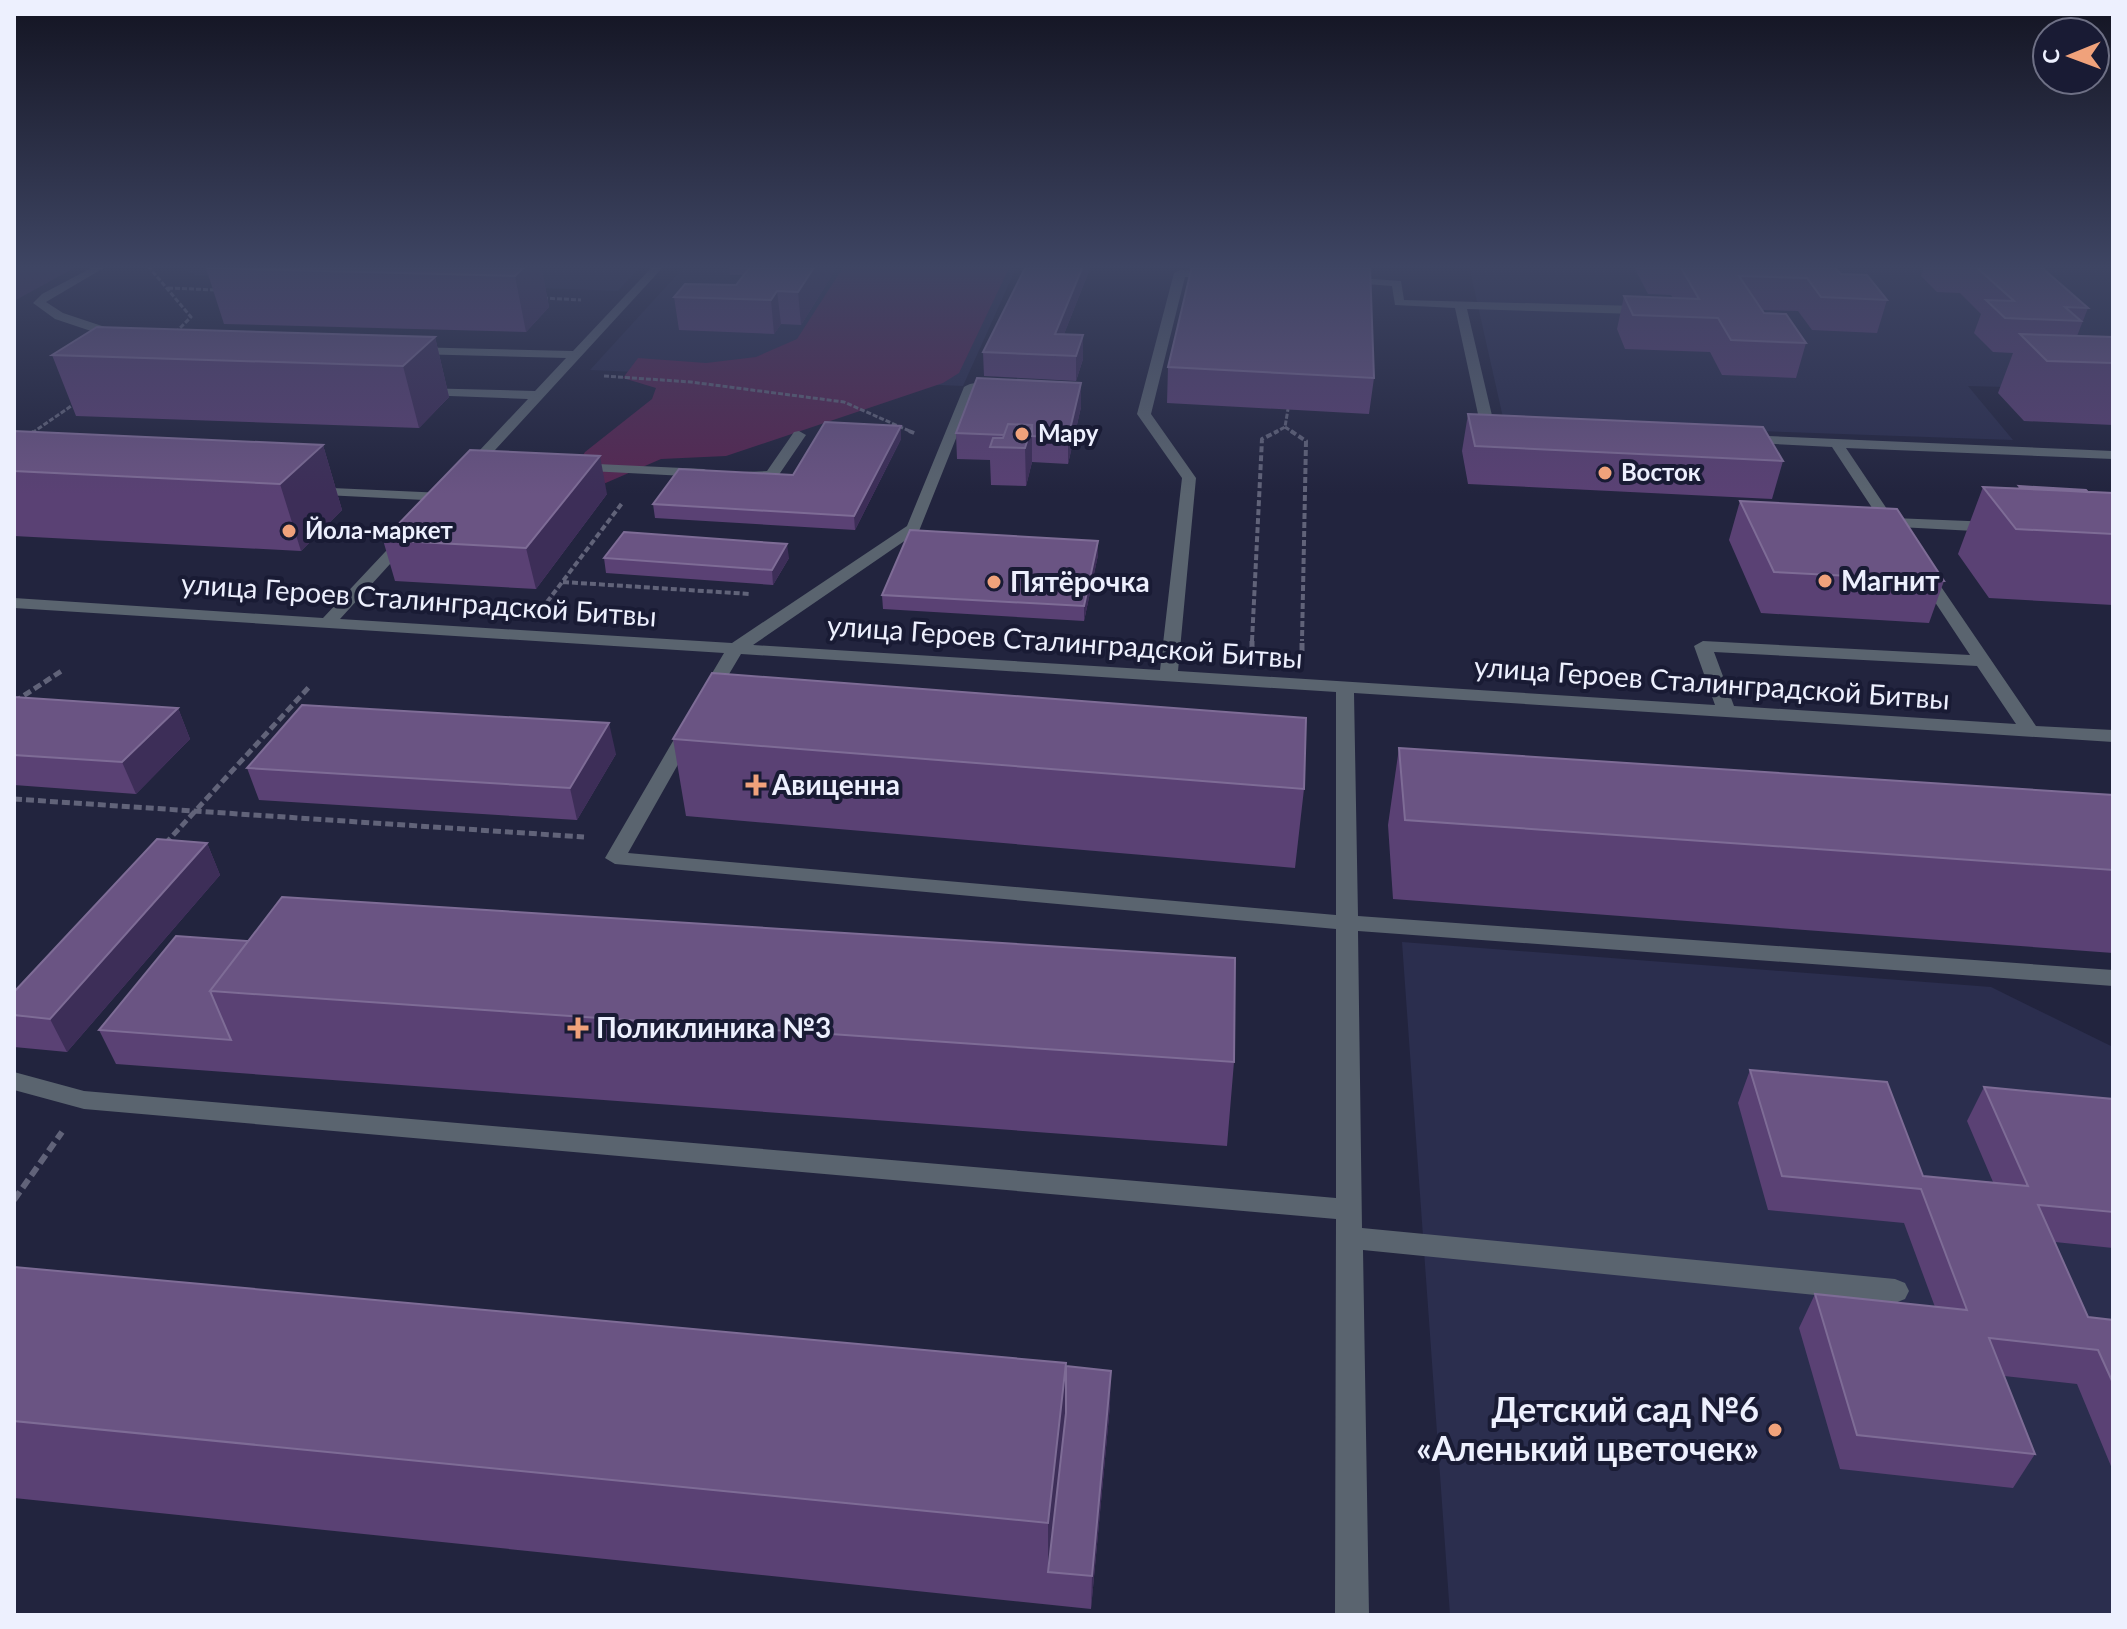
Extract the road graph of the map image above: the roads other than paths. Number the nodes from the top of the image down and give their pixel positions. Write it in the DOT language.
graph roads {
  1 [pos="157,342"];
  2 [pos="588,342"];
  3 [pos="1162,342"];
  4 [pos="1468,342"];
  5 [pos="163,343"];
  6 [pos="401,350"];
  7 [pos="576,355"];
  8 [pos="1017,389"];
  9 [pos="412,390"];
  10 [pos="538,395"];
  11 [pos="1520,429"];
  12 [pos="799,435"];
  13 [pos="1725,438"];
  14 [pos="1836,443"];
  15 [pos="2113,455"];
  16 [pos="554,466"];
  17 [pos="301,490"];
  18 [pos="1889,522"];
  19 [pos="2008,528"];
  20 [pos="413,530"];
  21 [pos="14,603"];
  22 [pos="327,623"];
  23 [pos="735,649"];
  24 [pos="1983,661"];
  25 [pos="1168,676"];
  26 [pos="1345,687"];
  27 [pos="1727,712"];
  28 [pos="2030,731"];
  29 [pos="2113,736"];
  30 [pos="1346,923"];
  31 [pos="2113,978"];
  32 [pos="14,1081"];
  33 [pos="1349,1210"];
  34 [pos="1350,1238"];
  35 [pos="1895,1291"];
  36 [pos="1352,1615"];
  1 -- 5 [label="street"];
  2 -- 7 [label="street"];
  3 -- 25 [label="street"];
  4 -- 11 [label="street"];
  6 -- 7 [label="street"];
  7 -- 10 [label="street"];
  8 -- 23 [label="street"];
  9 -- 10 [label="street"];
  10 -- 17 [label="street"];
  12 -- 16 [label="street"];
  13 -- 14 [label="street"];
  14 -- 15 [label="street"];
  14 -- 18 [label="street"];
  18 -- 19 [label="street"];
  18 -- 24 [label="street"];
  20 -- 22 [label="street"];
  21 -- 22 [label="street, улица Героев Сталинградской Битвы"];
  22 -- 23 [label="street, улица Героев Сталинградской Битвы"];
  23 -- 25 [label="street, улица Героев Сталинградской Битвы"];
  23 -- 30 [label="street"];
  24 -- 27 [label="street"];
  24 -- 28 [label="street"];
  25 -- 26 [label="street, улица Героев Сталинградской Битвы"];
  26 -- 27 [label="street, улица Героев Сталинградской Битвы"];
  26 -- 30 [label="street"];
  27 -- 28 [label="street, улица Героев Сталинградской Битвы"];
  28 -- 29 [label="street, улица Героев Сталинградской Битвы"];
  30 -- 31 [label="street"];
  30 -- 33 [label="street"];
  32 -- 33 [label="street"];
  33 -- 34 [label="street"];
  34 -- 35 [label="street"];
  34 -- 36 [label="street"];
}
